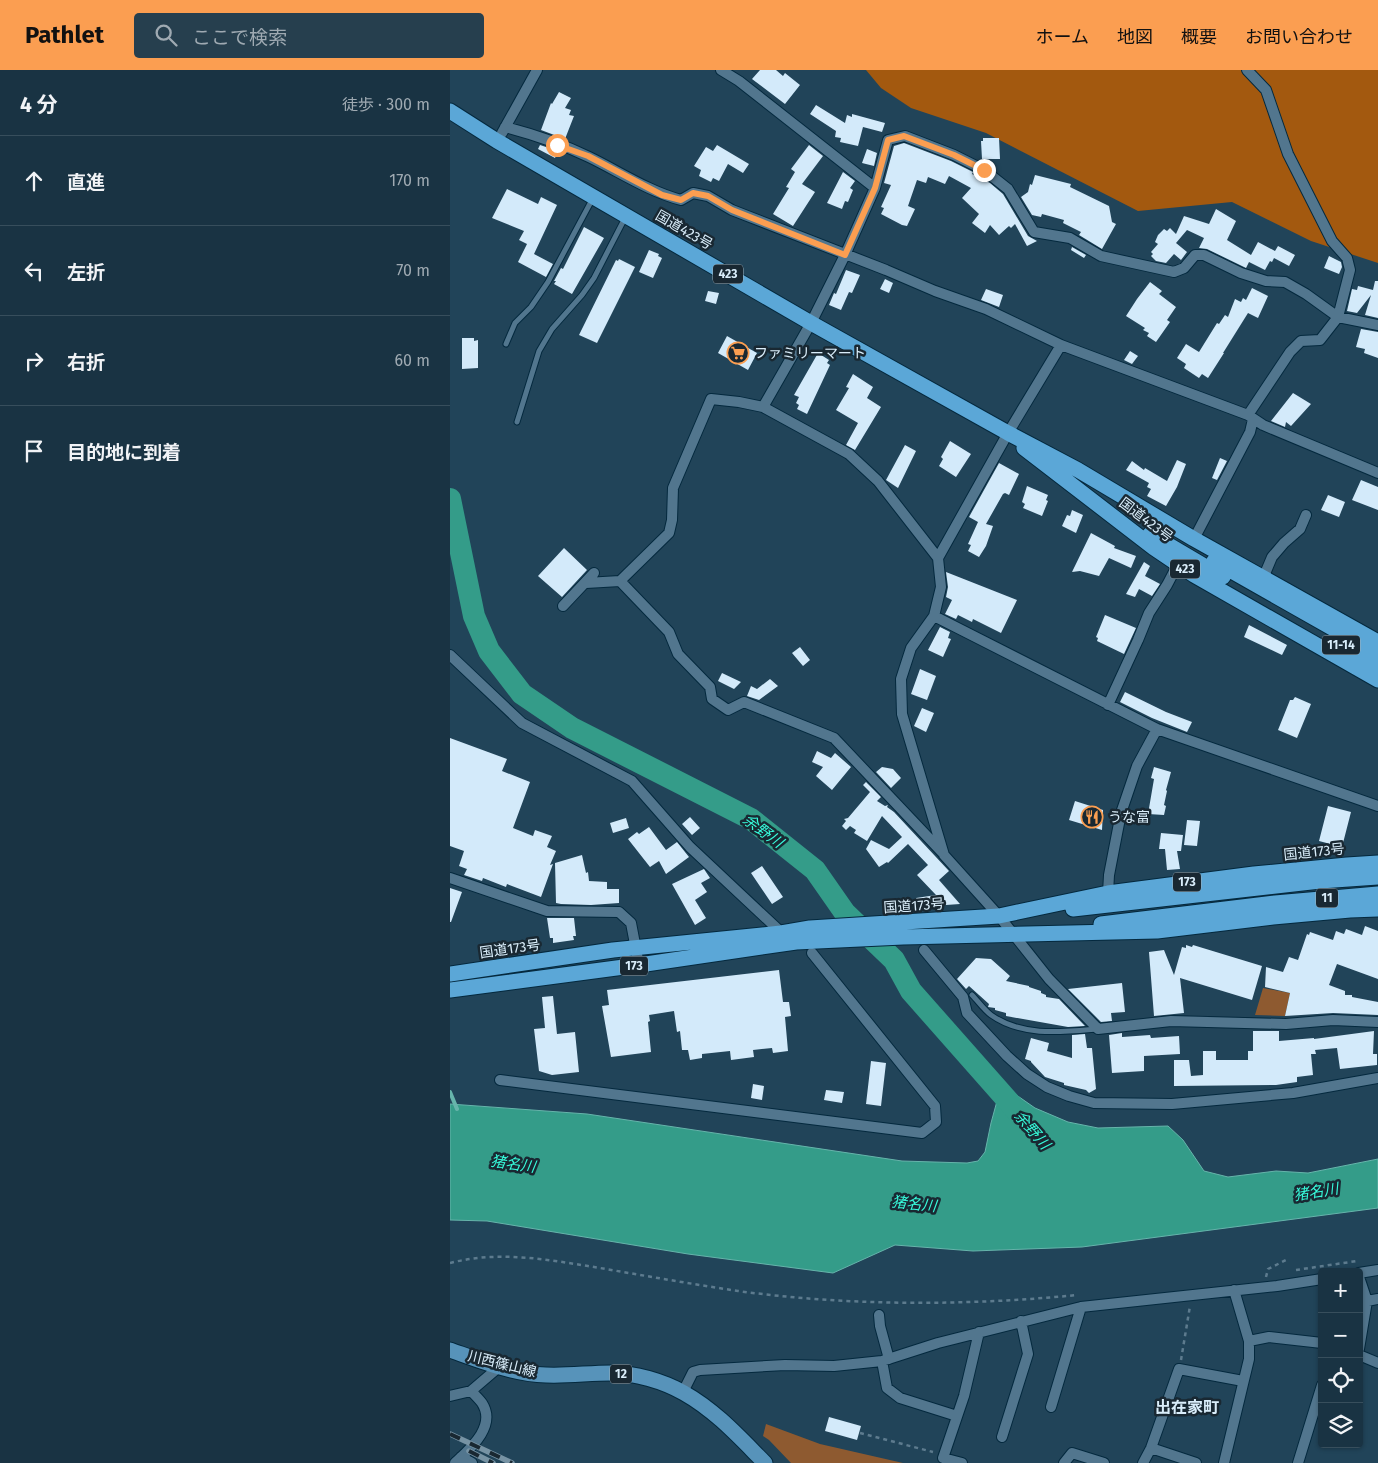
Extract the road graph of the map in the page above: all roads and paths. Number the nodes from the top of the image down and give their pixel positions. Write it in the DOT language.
graph roads {
  1 [pos="537,70"];
  2 [pos="720,70"];
  3 [pos="1247,70"];
  4 [pos="450,111"];
  5 [pos="505,127"];
  6 [pos="497,141"];
  7 [pos="875,188"];
  8 [pos="594,197"];
  9 [pos="626,216"];
  10 [pos="845,255"];
  11 [pos="1338,317"];
  12 [pos="812,322"];
  13 [pos="1378,325"];
  14 [pos="506,344"];
  15 [pos="1061,345"];
  16 [pos="763,408"];
  17 [pos="1251,417"];
  18 [pos="517,422"];
  19 [pos="1008,433"];
  20 [pos="1078,470"];
  21 [pos="1378,473"];
  22 [pos="1102,508"];
  23 [pos="1306,515"];
  24 [pos="1194,539"];
  25 [pos="938,558"];
  26 [pos="1178,564"];
  27 [pos="594,573"];
  28 [pos="1264,576"];
  29 [pos="620,581"];
  30 [pos="586,583"];
  31 [pos="563,606"];
  32 [pos="934,616"];
  33 [pos="1378,642"];
  34 [pos="1378,654"];
  35 [pos="450,655"];
  36 [pos="1378,666"];
  37 [pos="1378,680"];
  38 [pos="1108,705"];
  39 [pos="1157,729"];
  40 [pos="1378,806"];
  41 [pos="944,855"];
  42 [pos="1378,863"];
  43 [pos="1378,877"];
  44 [pos="450,878"];
  45 [pos="1108,893"];
  46 [pos="1378,894"];
  47 [pos="1378,909"];
  48 [pos="1014,913"];
  49 [pos="999,916"];
  50 [pos="782,932"];
  51 [pos="1014,935"];
  52 [pos="1032,935"];
  53 [pos="813,940"];
  54 [pos="796,942"];
  55 [pos="637,948"];
  56 [pos="924,950"];
  57 [pos="639,965"];
  58 [pos="450,974"];
  59 [pos="450,990"];
  60 [pos="972,995"];
  61 [pos="1378,1022"];
  62 [pos="1098,1029"];
  63 [pos="1378,1078"];
  64 [pos="500,1080"];
  65 [pos="1288,1259"];
  66 [pos="1359,1260"];
  67 [pos="450,1263"];
  68 [pos="1378,1270"];
  69 [pos="1294,1271"];
  70 [pos="1275,1274"];
  71 [pos="1363,1274"];
  72 [pos="1318,1280"];
  73 [pos="1363,1288"];
  74 [pos="1234,1290"];
  75 [pos="1080,1295"];
  76 [pos="1191,1295"];
  77 [pos="1378,1299"];
  78 [pos="1367,1301"];
  79 [pos="1081,1307"];
  80 [pos="879,1315"];
  81 [pos="1022,1322"];
  82 [pos="1363,1324"];
  83 [pos="979,1332"];
  84 [pos="1249,1341"];
  85 [pos="1318,1343"];
  86 [pos="450,1350"];
  87 [pos="1363,1357"];
  88 [pos="885,1360"];
  89 [pos="1378,1363"];
  90 [pos="499,1367"];
  91 [pos="1179,1369"];
  92 [pos="1244,1382"];
  93 [pos="471,1391"];
  94 [pos="683,1392"];
  95 [pos="450,1396"];
  96 [pos="1318,1398"];
  97 [pos="1051,1407"];
  98 [pos="957,1416"];
  99 [pos="860,1433"];
  100 [pos="1002,1437"];
  101 [pos="1151,1448"];
  102 [pos="942,1459"];
  103 [pos="458,1460"];
  104 [pos="472,1463"];
  105 [pos="765,1463"];
  106 [pos="962,1463"];
  107 [pos="1064,1463"];
  108 [pos="1104,1463"];
  109 [pos="1143,1463"];
  110 [pos="1196,1463"];
  111 [pos="1224,1463"];
  112 [pos="1298,1463"];
  1 -- 5 [label="street"];
  2 -- 7 [label="street"];
  3 -- 11 [label="street"];
  4 -- 6 [label="highway, 国道423号 / 423"];
  5 -- 6 [label="street"];
  5 -- 10 [label="street"];
  6 -- 8 [label="highway, 国道423号 / 423"];
  7 -- 10 [label="street"];
  7 -- 11 [label="street"];
  8 -- 9 [label="highway, 国道423号 / 423"];
  8 -- 14 [label="lane"];
  9 -- 12 [label="highway, 国道423号 / 423"];
  9 -- 18 [label="lane"];
  10 -- 12 [label="street"];
  10 -- 15 [label="street"];
  11 -- 13 [label="street"];
  11 -- 17 [label="street"];
  12 -- 16 [label="street"];
  12 -- 19 [label="highway, 国道423号 / 423"];
  15 -- 17 [label="street"];
  15 -- 19 [label="street"];
  16 -- 25 [label="street"];
  16 -- 29 [label="street"];
  17 -- 21 [label="street"];
  17 -- 24 [label="street"];
  19 -- 20 [label="highway, 国道423号 / 423"];
  19 -- 22 [label="highway, 国道423号 / 423"];
  19 -- 25 [label="street"];
  20 -- 24 [label="highway, 国道423号 / 423"];
  20 -- 34 [label="highway"];
  22 -- 26 [label="highway, 国道423号 / 423"];
  22 -- 36 [label="highway, 11-14"];
  23 -- 28 [label="street"];
  24 -- 28 [label="highway, 国道423号 / 423"];
  25 -- 32 [label="street"];
  26 -- 37 [label="highway, 国道423号 / 423"];
  26 -- 38 [label="street"];
  27 -- 30 [label="street"];
  28 -- 33 [label="highway, 国道423号 / 423"];
  29 -- 30 [label="street"];
  29 -- 41 [label="street"];
  30 -- 31 [label="street"];
  32 -- 38 [label="street"];
  32 -- 41 [label="street"];
  35 -- 50 [label="street"];
  38 -- 39 [label="street"];
  39 -- 40 [label="street"];
  39 -- 45 [label="street"];
  41 -- 49 [label="street"];
  42 -- 45 [label="highway, 国道173号 / 173"];
  43 -- 48 [label="highway"];
  44 -- 55 [label="street"];
  45 -- 48 [label="highway, 国道173号 / 173"];
  46 -- 52 [label="highway, 11"];
  47 -- 52 [label="highway, 国道173号 / 173"];
  48 -- 49 [label="highway, 国道173号 / 173"];
  49 -- 51 [label="street"];
  49 -- 53 [label="highway, 国道173号 / 173"];
  50 -- 53 [label="highway, 国道173号 / 173"];
  50 -- 54 [label="street"];
  50 -- 55 [label="highway, 国道173号 / 173"];
  51 -- 52 [label="highway, 国道173号 / 173"];
  51 -- 53 [label="highway, 国道173号 / 173"];
  51 -- 62 [label="street"];
  53 -- 54 [label="highway, 国道173号 / 173"];
  53 -- 64 [label="street"];
  54 -- 57 [label="highway, 国道173号 / 173"];
  55 -- 57 [label="street"];
  55 -- 58 [label="highway, 国道173号 / 173"];
  56 -- 63 [label="street"];
  57 -- 59 [label="highway, 国道173号 / 173"];
  60 -- 62 [label="lane"];
  61 -- 62 [label="street"];
  65 -- 70 [label="path"];
  66 -- 69 [label="path"];
  67 -- 75 [label="path"];
  68 -- 71 [label="street"];
  72 -- 74 [label="street"];
  73 -- 78 [label="street"];
  74 -- 76 [label="street"];
  74 -- 84 [label="street"];
  76 -- 79 [label="street"];
  76 -- 91 [label="path"];
  77 -- 78 [label="street"];
  78 -- 82 [label="street"];
  79 -- 81 [label="street"];
  79 -- 97 [label="street"];
  80 -- 88 [label="street"];
  81 -- 83 [label="street"];
  81 -- 100 [label="street"];
  83 -- 88 [label="street"];
  83 -- 98 [label="street"];
  84 -- 85 [label="street"];
  84 -- 92 [label="street"];
  86 -- 90 [label="main road, 川西篠山線 / 12"];
  87 -- 89 [label="street"];
  88 -- 94 [label="street"];
  88 -- 98 [label="street"];
  90 -- 93 [label="street"];
  90 -- 94 [label="main road, 川西篠山線 / 12"];
  91 -- 92 [label="street"];
  91 -- 101 [label="street"];
  92 -- 111 [label="street"];
  93 -- 95 [label="street"];
  93 -- 103 [label="street"];
  94 -- 105 [label="main road, 川西篠山線 / 12"];
  96 -- 112 [label="street"];
  98 -- 102 [label="street"];
  99 -- 102 [label="path"];
  101 -- 109 [label="street"];
  101 -- 110 [label="street"];
  102 -- 106 [label="street"];
  103 -- 104 [label="street"];
  107 -- 108 [label="street"];
}
